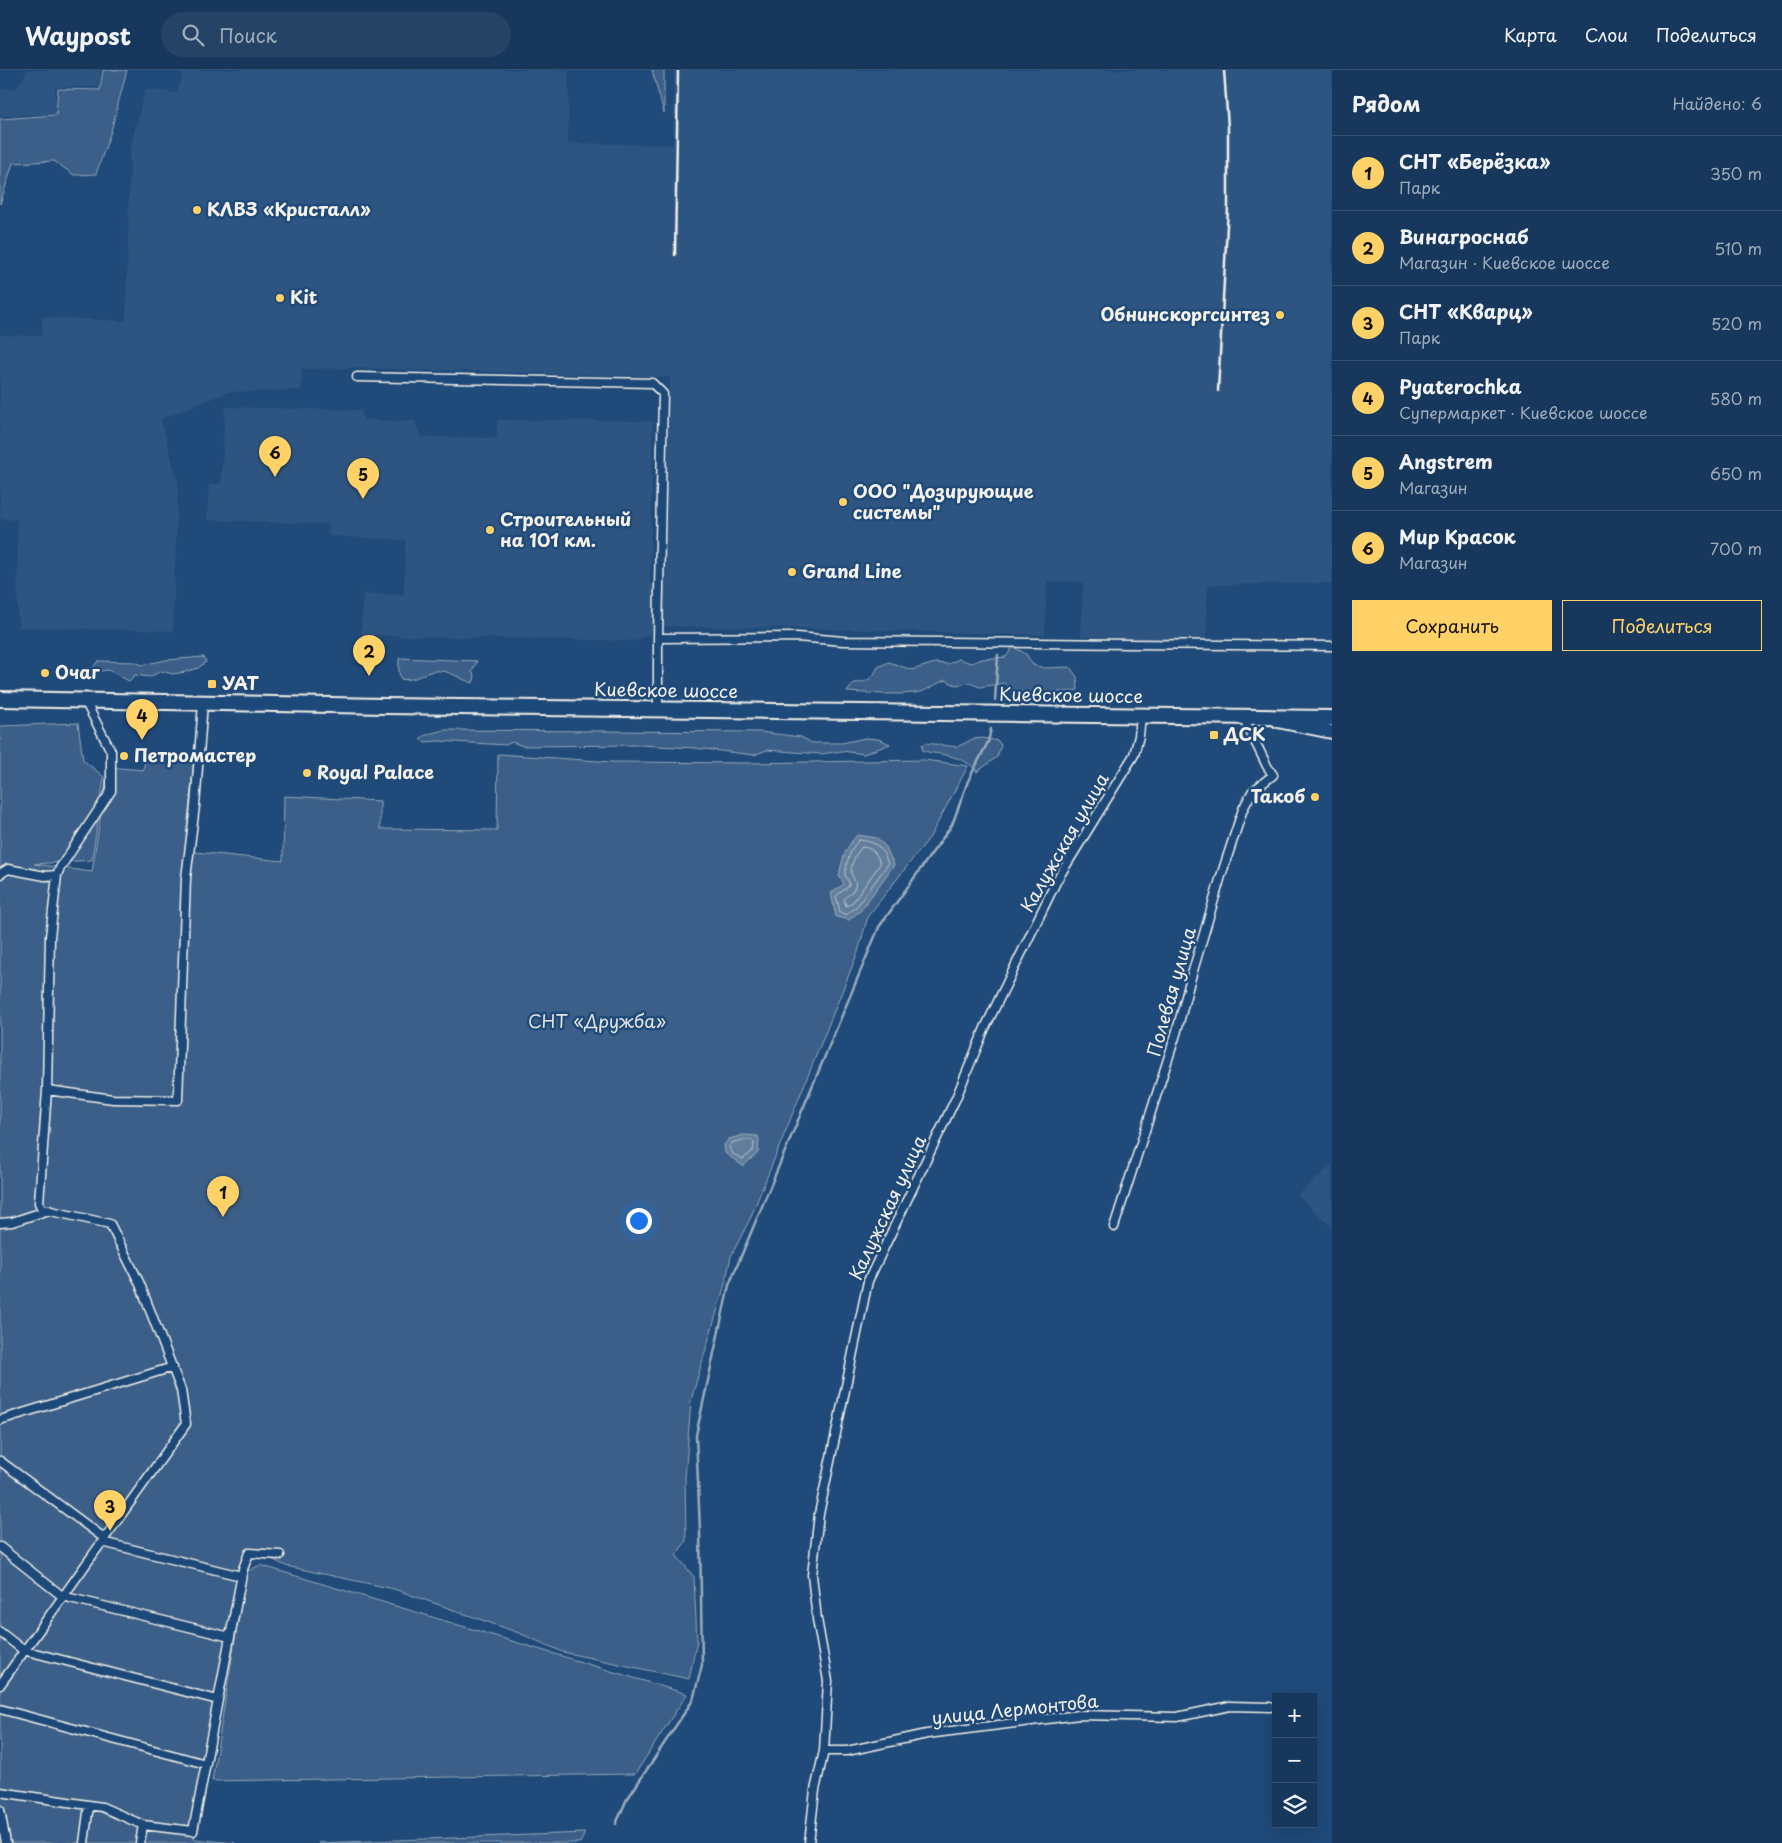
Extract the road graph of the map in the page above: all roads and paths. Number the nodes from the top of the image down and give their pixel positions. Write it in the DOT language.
graph roads {
  1 [pos="357,376"];
  2 [pos="658,638"];
  3 [pos="1332,646"];
  4 [pos="0,699"];
  5 [pos="85,701"];
  6 [pos="203,703"];
  7 [pos="658,710"];
  8 [pos="1141,716"];
  9 [pos="1243,717"];
  10 [pos="1264,718"];
  11 [pos="1332,718"];
  12 [pos="1332,732"];
  13 [pos="0,874"];
  14 [pos="57,875"];
  15 [pos="47,1090"];
  16 [pos="49,1210"];
  17 [pos="0,1223"];
  18 [pos="1114,1227"];
  19 [pos="173,1367"];
  20 [pos="0,1420"];
  21 [pos="0,1461"];
  22 [pos="103,1540"];
  23 [pos="0,1547"];
  24 [pos="280,1555"];
  25 [pos="241,1576"];
  26 [pos="62,1596"];
  27 [pos="0,1632"];
  28 [pos="230,1637"];
  29 [pos="24,1650"];
  30 [pos="0,1685"];
  31 [pos="218,1700"];
  32 [pos="1270,1707"];
  33 [pos="0,1709"];
  34 [pos="824,1752"];
  35 [pos="206,1764"];
  36 [pos="0,1792"];
  37 [pos="89,1805"];
  38 [pos="0,1810"];
  39 [pos="143,1826"];
  40 [pos="6,1843"];
  41 [pos="84,1843"];
  42 [pos="140,1843"];
  43 [pos="809,1843"];
  1 -- 2 [label="street"];
  2 -- 3 [label="street"];
  2 -- 7 [label="street"];
  4 -- 5 [label="highway, Киевское шоссе"];
  5 -- 6 [label="highway, Киевское шоссе"];
  5 -- 14 [label="street"];
  6 -- 7 [label="highway, Киевское шоссе"];
  6 -- 15 [label="street"];
  7 -- 8 [label="highway, Киевское шоссе"];
  8 -- 9 [label="highway, Киевское шоссе"];
  8 -- 34 [label="street, Калужская улица"];
  9 -- 10 [label="highway, Киевское шоссе"];
  9 -- 18 [label="street, Полевая улица"];
  10 -- 11 [label="highway, Киевское шоссе"];
  10 -- 12 [label="main road"];
  13 -- 14 [label="street"];
  14 -- 15 [label="street"];
  15 -- 16 [label="street"];
  16 -- 17 [label="street"];
  16 -- 19 [label="street"];
  19 -- 20 [label="street"];
  19 -- 22 [label="street"];
  21 -- 22 [label="street"];
  22 -- 25 [label="street"];
  22 -- 26 [label="street"];
  23 -- 26 [label="street"];
  24 -- 25 [label="street"];
  25 -- 28 [label="street"];
  26 -- 28 [label="street"];
  26 -- 29 [label="street"];
  27 -- 29 [label="street"];
  28 -- 31 [label="street"];
  29 -- 30 [label="street"];
  29 -- 31 [label="street"];
  31 -- 35 [label="street"];
  32 -- 34 [label="street, улица Лермонтова"];
  33 -- 35 [label="street"];
  34 -- 43 [label="street, Калужская улица"];
  35 -- 39 [label="street"];
  36 -- 37 [label="street"];
  37 -- 39 [label="street"];
  37 -- 41 [label="street"];
  38 -- 40 [label="street"];
  39 -- 42 [label="street"];
}
